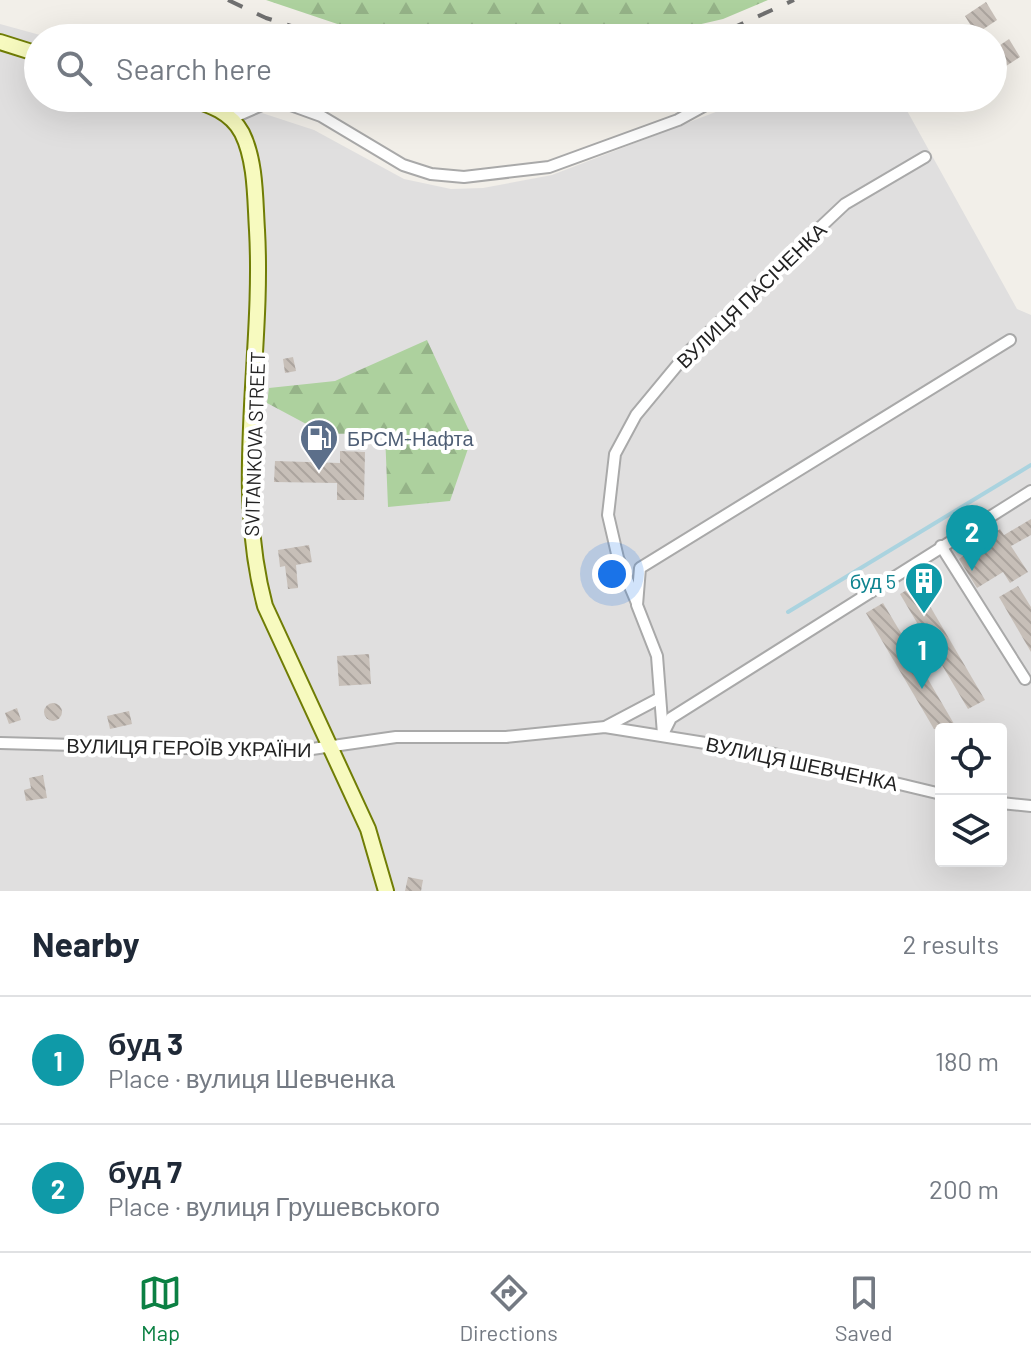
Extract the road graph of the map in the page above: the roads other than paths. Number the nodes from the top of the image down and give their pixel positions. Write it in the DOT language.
graph roads {
  1 [pos="0,42"];
  2 [pos="24,50"];
  3 [pos="223,112"];
  4 [pos="246,112"];
  5 [pos="310,112"];
  6 [pos="693,112"];
  7 [pos="232,118"];
  8 [pos="925,157"];
  9 [pos="1010,340"];
  10 [pos="1031,491"];
  11 [pos="941,546"];
  12 [pos="637,605"];
  13 [pos="1025,679"];
  14 [pos="660,698"];
  15 [pos="605,727"];
  16 [pos="663,734"];
  17 [pos="0,743"];
  18 [pos="331,749"];
  19 [pos="935,793"];
  20 [pos="1007,804"];
  21 [pos="1031,806"];
  22 [pos="386,891"];
  1 -- 2 [label="main road"];
  3 -- 7 [label="main road"];
  4 -- 7 [label="street"];
  5 -- 6 [label="street"];
  7 -- 18 [label="main road, SVITANKOVA STREET"];
  8 -- 12 [label="street, ВУЛИЦЯ ПАСІЧЕНКА"];
  9 -- 12 [label="street, ВУЛИЦЯ ПАСІЧЕНКА"];
  10 -- 11 [label="street"];
  11 -- 13 [label="street"];
  11 -- 16 [label="street"];
  12 -- 14 [label="street, ВУЛИЦЯ ПАСІЧЕНКА"];
  14 -- 15 [label="street"];
  14 -- 16 [label="street, ВУЛИЦЯ ПАСІЧЕНКА"];
  15 -- 16 [label="street, ВУЛИЦЯ ГЕРОЇВ УКРАЇНИ"];
  15 -- 18 [label="street, ВУЛИЦЯ ГЕРОЇВ УКРАЇНИ"];
  16 -- 19 [label="street, ВУЛИЦЯ ШЕВЧЕНКА"];
  17 -- 18 [label="street, ВУЛИЦЯ ГЕРОЇВ УКРАЇНИ"];
  18 -- 22 [label="main road, SVITANKOVA STREET"];
  20 -- 21 [label="street"];
}
